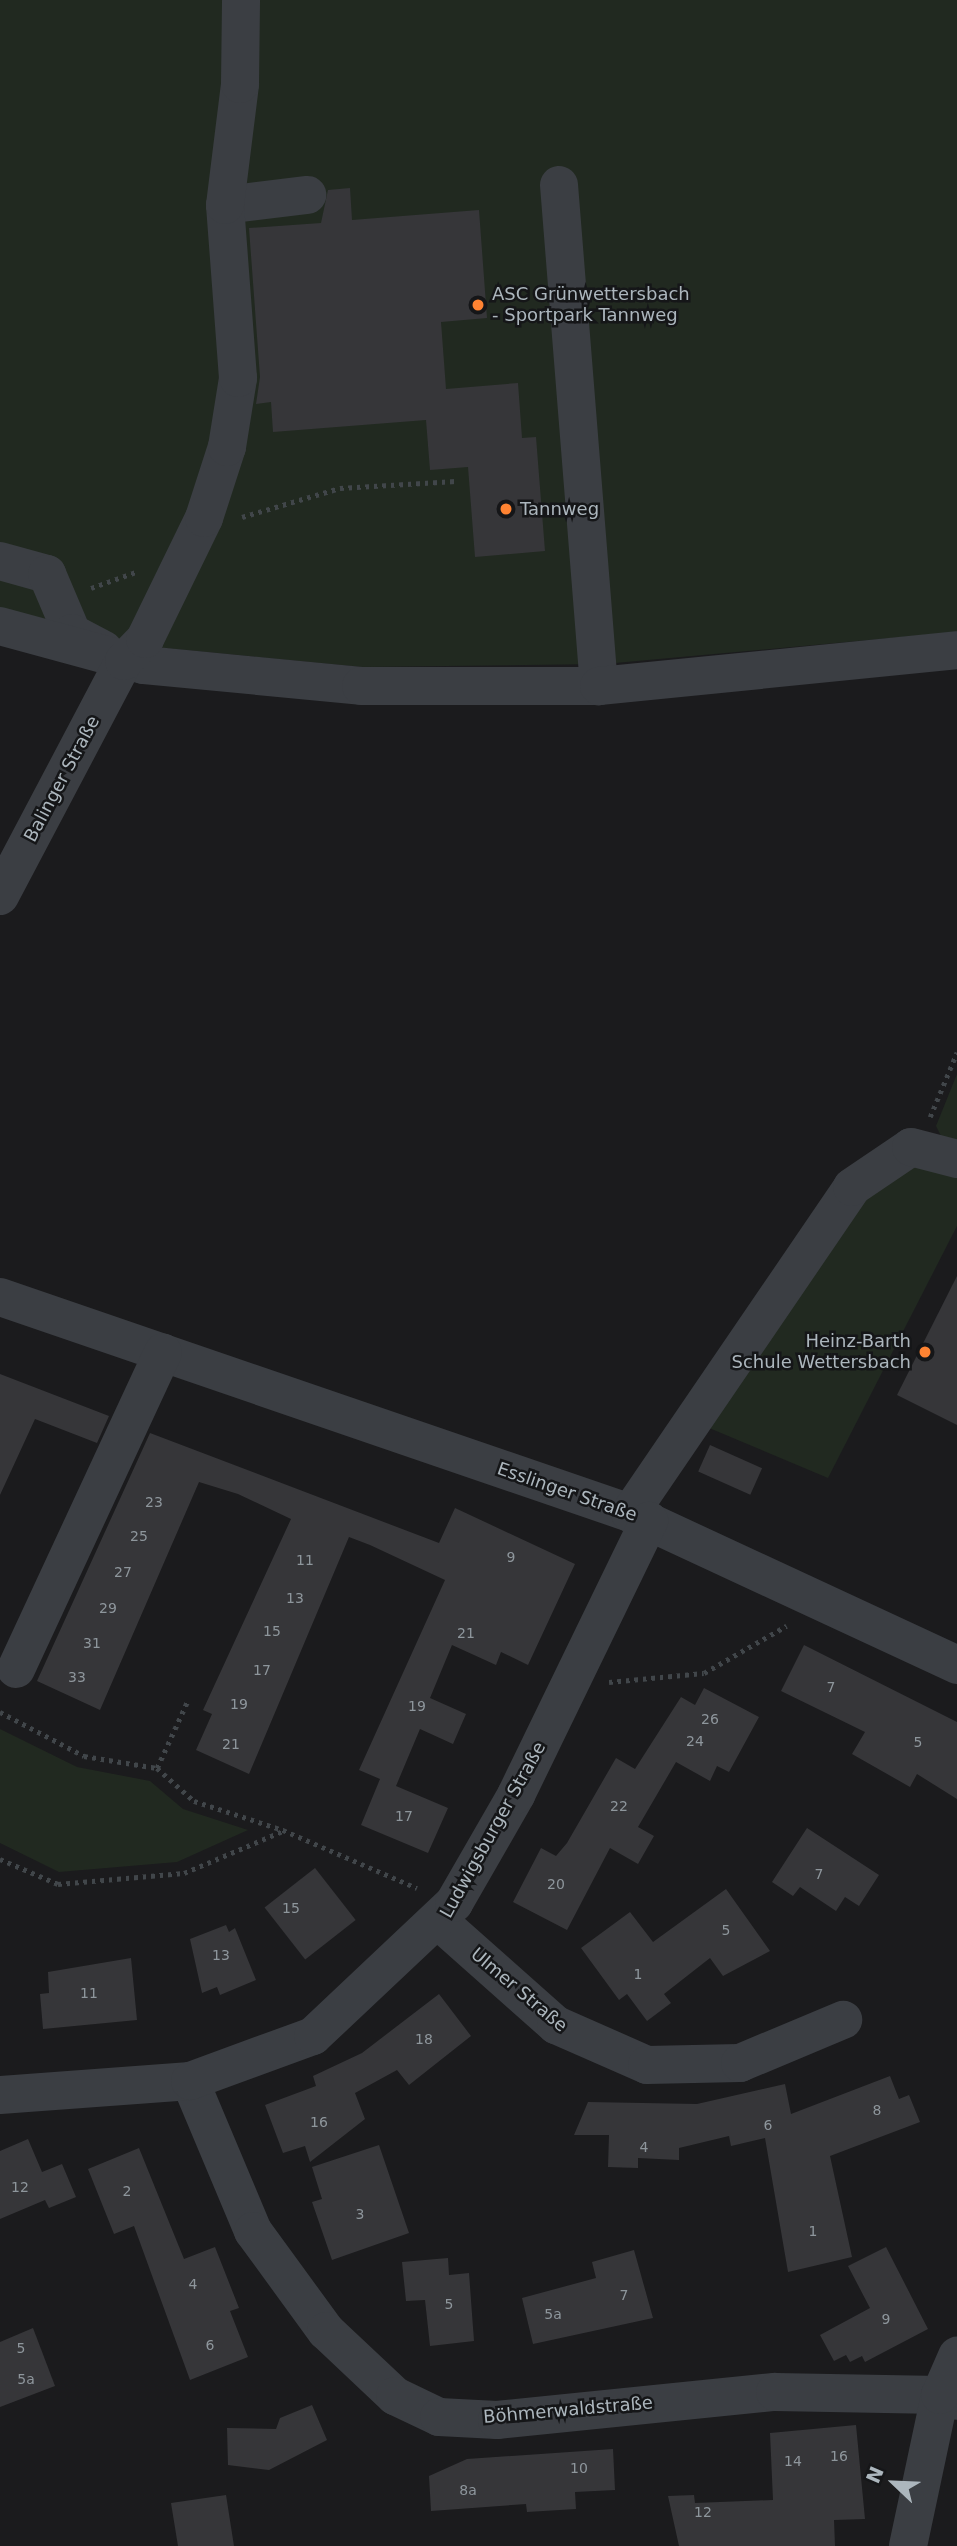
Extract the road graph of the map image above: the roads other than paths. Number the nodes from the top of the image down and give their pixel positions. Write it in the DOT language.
graph roads {
  1 [pos="241,0"];
  2 [pos="559,185"];
  3 [pos="307,195"];
  4 [pos="225,205"];
  5 [pos="0,561"];
  6 [pos="0,626"];
  7 [pos="957,650"];
  8 [pos="124,662"];
  9 [pos="599,686"];
  10 [pos="0,896"];
  11 [pos="957,1159"];
  12 [pos="0,1297"];
  13 [pos="163,1353"];
  14 [pos="640,1517"];
  15 [pos="957,1665"];
  16 [pos="16,1669"];
  17 [pos="448,1913"];
  18 [pos="843,2020"];
  19 [pos="190,2081"];
  20 [pos="0,2095"];
  21 [pos="957,2356"];
  22 [pos="949,2398"];
  23 [pos="908,2546"];
  1 -- 4 [label="street, Balinger Straße"];
  2 -- 9 [label="street"];
  3 -- 4 [label="street"];
  4 -- 8 [label="street, Balinger Straße"];
  5 -- 8 [label="street"];
  6 -- 8 [label="street"];
  7 -- 9 [label="street"];
  8 -- 9 [label="street"];
  8 -- 10 [label="street, Balinger Straße"];
  11 -- 14 [label="street, Ludwigsburger Straße"];
  12 -- 13 [label="street, Esslinger Straße"];
  13 -- 14 [label="street, Esslinger Straße"];
  13 -- 16 [label="street"];
  14 -- 15 [label="street, Esslinger Straße"];
  14 -- 17 [label="street, Ludwigsburger Straße"];
  17 -- 18 [label="street, Ulmer Straße"];
  17 -- 19 [label="street, Ludwigsburger Straße"];
  19 -- 20 [label="street, Ludwigsburger Straße"];
  19 -- 22 [label="street, Böhmerwaldstraße"];
  21 -- 22 [label="street"];
  22 -- 23 [label="street"];
}
